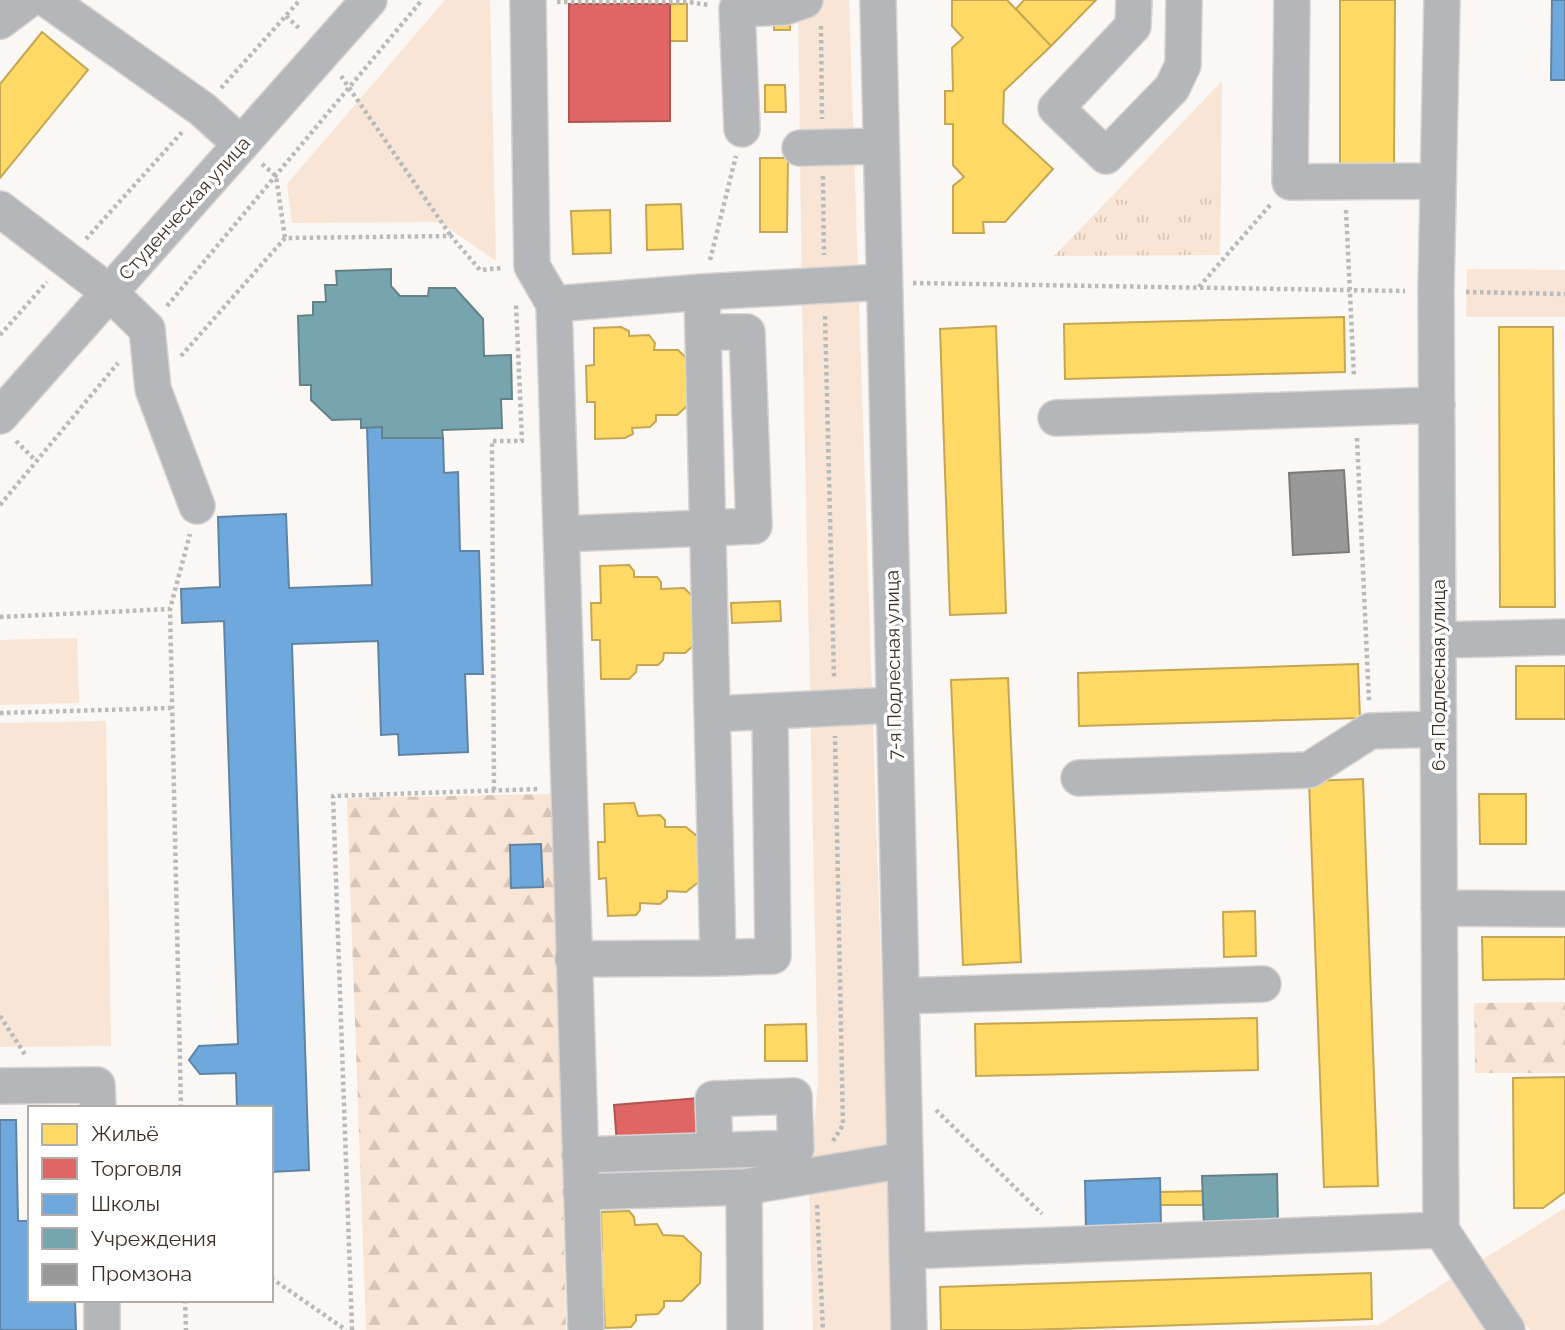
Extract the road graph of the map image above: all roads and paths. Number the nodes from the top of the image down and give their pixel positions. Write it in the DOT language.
graph roads {
  1 [pos="28,0"];
  2 [pos="48,0"];
  3 [pos="300,0"];
  4 [pos="369,0"];
  5 [pos="422,0"];
  6 [pos="878,0"];
  7 [pos="1134,0"];
  8 [pos="1184,0"];
  9 [pos="1292,0"];
  10 [pos="1442,0"];
  11 [pos="528,2"];
  12 [pos="813,7"];
  13 [pos="737,9"];
  14 [pos="0,21"];
  15 [pos="324,50"];
  16 [pos="349,88"];
  17 [pos="202,109"];
  18 [pos="742,129"];
  19 [pos="241,144"];
  20 [pos="881,146"];
  21 [pos="811,148"];
  22 [pos="276,176"];
  23 [pos="1437,181"];
  24 [pos="1290,182"];
  25 [pos="1345,182"];
  26 [pos="0,209"];
  27 [pos="451,236"];
  28 [pos="285,238"];
  29 [pos="67,259"];
  30 [pos="524,267"];
  31 [pos="884,282"];
  32 [pos="824,285"];
  33 [pos="1199,288"];
  34 [pos="1349,290"];
  35 [pos="109,292"];
  36 [pos="702,292"];
  37 [pos="1436,292"];
  38 [pos="1565,294"];
  39 [pos="554,304"];
  40 [pos="147,329"];
  41 [pos="703,332"];
  42 [pos="0,335"];
  43 [pos="153,388"];
  44 [pos="1437,405"];
  45 [pos="1356,408"];
  46 [pos="0,416"];
  47 [pos="1056,418"];
  48 [pos="0,505"];
  49 [pos="197,506"];
  50 [pos="708,526"];
  51 [pos="561,534"];
  52 [pos="170,609"];
  53 [pos="0,617"];
  54 [pos="1565,638"];
  55 [pos="1438,640"];
  56 [pos="894,705"];
  57 [pos="172,708"];
  58 [pos="834,708"];
  59 [pos="770,712"];
  60 [pos="0,713"];
  61 [pos="712,714"];
  62 [pos="1438,729"];
  63 [pos="1370,732"];
  64 [pos="1079,778"];
  65 [pos="568,788"];
  66 [pos="494,790"];
  67 [pos="1439,908"];
  68 [pos="1565,909"];
  69 [pos="718,958"];
  70 [pos="573,959"];
  71 [pos="1263,984"];
  72 [pos="901,996"];
  73 [pos="0,1016"];
  74 [pos="903,1077"];
  75 [pos="0,1086"];
  76 [pos="46,1086"];
  77 [pos="98,1106"];
  78 [pos="181,1106"];
  79 [pos="715,1150"];
  80 [pos="580,1155"];
  81 [pos="905,1160"];
  82 [pos="815,1175"];
  83 [pos="744,1187"];
  84 [pos="581,1192"];
  85 [pos="1441,1230"];
  86 [pos="1073,1244"];
  87 [pos="907,1251"];
  88 [pos="273,1279"];
  89 [pos="102,1302"];
  90 [pos="186,1302"];
  91 [pos="102,1330"];
  92 [pos="186,1330"];
  93 [pos="346,1330"];
  94 [pos="352,1330"];
  95 [pos="586,1330"];
  96 [pos="745,1330"];
  97 [pos="823,1330"];
  98 [pos="909,1330"];
  99 [pos="1507,1330"];
  1 -- 14 [label="street"];
  2 -- 17 [label="street"];
  3 -- 17 [label="path"];
  4 -- 15 [label="street, Студенческая улица"];
  5 -- 16 [label="path"];
  6 -- 20 [label="street, 7-я Подлесная улица"];
  7 -- 8 [label="street"];
  9 -- 24 [label="street"];
  10 -- 23 [label="street, 6-я Подлесная улица"];
  11 -- 13 [label="path"];
  11 -- 30 [label="street"];
  12 -- 13 [label="street"];
  12 -- 21 [label="path"];
  13 -- 18 [label="street"];
  15 -- 16 [label="path"];
  15 -- 19 [label="street, Студенческая улица"];
  16 -- 22 [label="path"];
  16 -- 27 [label="path"];
  17 -- 19 [label="street"];
  17 -- 29 [label="path"];
  18 -- 36 [label="path"];
  19 -- 35 [label="street, Студенческая улица"];
  20 -- 21 [label="street"];
  20 -- 31 [label="street, 7-я Подлесная улица"];
  21 -- 32 [label="path"];
  22 -- 28 [label="path"];
  22 -- 40 [label="path"];
  23 -- 25 [label="street"];
  23 -- 37 [label="street, 6-я Подлесная улица"];
  24 -- 25 [label="street"];
  24 -- 33 [label="path"];
  25 -- 34 [label="path"];
  26 -- 29 [label="street"];
  27 -- 28 [label="path"];
  27 -- 30 [label="path"];
  28 -- 43 [label="path"];
  29 -- 35 [label="street"];
  29 -- 42 [label="path"];
  30 -- 39 [label="street"];
  30 -- 66 [label="path"];
  31 -- 32 [label="street"];
  31 -- 33 [label="path"];
  31 -- 56 [label="street, 7-я Подлесная улица"];
  32 -- 36 [label="street"];
  32 -- 58 [label="path"];
  33 -- 34 [label="path"];
  34 -- 37 [label="path"];
  34 -- 45 [label="path"];
  35 -- 40 [label="street"];
  35 -- 46 [label="street, Студенческая улица"];
  36 -- 39 [label="street"];
  36 -- 41 [label="street"];
  37 -- 38 [label="path"];
  37 -- 44 [label="street, 6-я Подлесная улица"];
  39 -- 51 [label="street"];
  40 -- 43 [label="street"];
  40 -- 48 [label="path"];
  41 -- 50 [label="street"];
  41 -- 50 [label="street"];
  43 -- 49 [label="street"];
  44 -- 45 [label="street"];
  44 -- 55 [label="street, 6-я Подлесная улица"];
  45 -- 47 [label="street"];
  45 -- 63 [label="path"];
  49 -- 52 [label="path"];
  50 -- 51 [label="street"];
  50 -- 61 [label="street"];
  51 -- 65 [label="street"];
  52 -- 53 [label="path"];
  52 -- 57 [label="path"];
  54 -- 55 [label="street"];
  55 -- 62 [label="street, 6-я Подлесная улица"];
  56 -- 58 [label="street"];
  56 -- 72 [label="street, 7-я Подлесная улица"];
  57 -- 60 [label="path"];
  57 -- 78 [label="path"];
  58 -- 59 [label="street"];
  58 -- 82 [label="path"];
  59 -- 61 [label="street"];
  59 -- 69 [label="street"];
  61 -- 69 [label="street"];
  62 -- 63 [label="street"];
  62 -- 67 [label="street, 6-я Подлесная улица"];
  63 -- 64 [label="street"];
  65 -- 66 [label="path"];
  65 -- 70 [label="street"];
  66 -- 94 [label="path"];
  67 -- 68 [label="street"];
  67 -- 85 [label="street, 6-я Подлесная улица"];
  69 -- 70 [label="street"];
  70 -- 80 [label="street"];
  71 -- 72 [label="street"];
  72 -- 74 [label="street, 7-я Подлесная улица"];
  73 -- 76 [label="path"];
  74 -- 81 [label="street, 7-я Подлесная улица"];
  74 -- 86 [label="path"];
  75 -- 76 [label="street"];
  76 -- 77 [label="street"];
  79 -- 80 [label="street"];
  80 -- 84 [label="street"];
  81 -- 82 [label="street"];
  81 -- 87 [label="street, 7-я Подлесная улица"];
  82 -- 83 [label="street"];
  82 -- 97 [label="path"];
  83 -- 84 [label="street"];
  83 -- 96 [label="street"];
  84 -- 95 [label="street"];
  85 -- 86 [label="street"];
  85 -- 99 [label="street"];
  86 -- 87 [label="street"];
  87 -- 98 [label="street, 7-я Подлесная улица"];
  88 -- 93 [label="path"];
  89 -- 91 [label="street"];
  90 -- 92 [label="path"];
}
